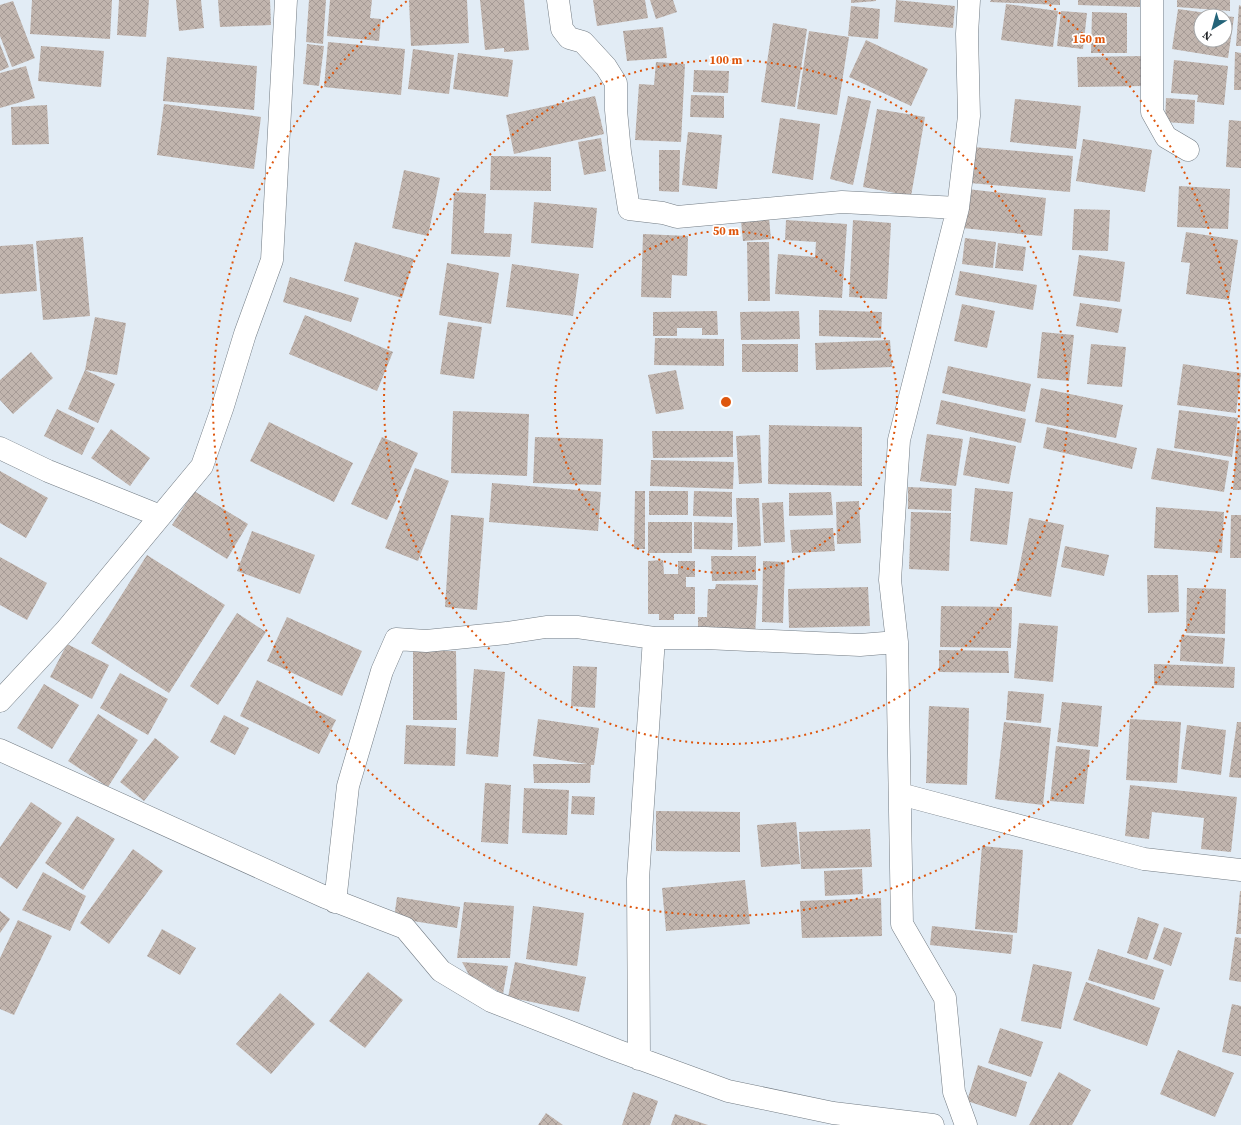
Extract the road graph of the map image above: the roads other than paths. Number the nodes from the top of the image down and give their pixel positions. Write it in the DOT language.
graph roads {
  1 [pos="286,0"];
  2 [pos="558,0"];
  3 [pos="969,0"];
  4 [pos="1152,0"];
  5 [pos="1188,150"];
  6 [pos="958,208"];
  7 [pos="0,448"];
  8 [pos="160,516"];
  9 [pos="654,638"];
  10 [pos="897,642"];
  11 [pos="0,701"];
  12 [pos="2,757"];
  13 [pos="900,794"];
  14 [pos="1241,870"];
  15 [pos="336,902"];
  16 [pos="639,1059"];
  17 [pos="933,1125"];
  18 [pos="966,1125"];
  1 -- 8 [label="street"];
  2 -- 6 [label="street"];
  3 -- 6 [label="street"];
  4 -- 5 [label="street"];
  6 -- 10 [label="street"];
  7 -- 8 [label="street"];
  8 -- 11 [label="street"];
  9 -- 10 [label="street"];
  9 -- 15 [label="street"];
  9 -- 16 [label="street"];
  10 -- 13 [label="street"];
  12 -- 15 [label="street"];
  13 -- 14 [label="street"];
  13 -- 18 [label="street"];
  15 -- 16 [label="street"];
  16 -- 17 [label="street"];
}
